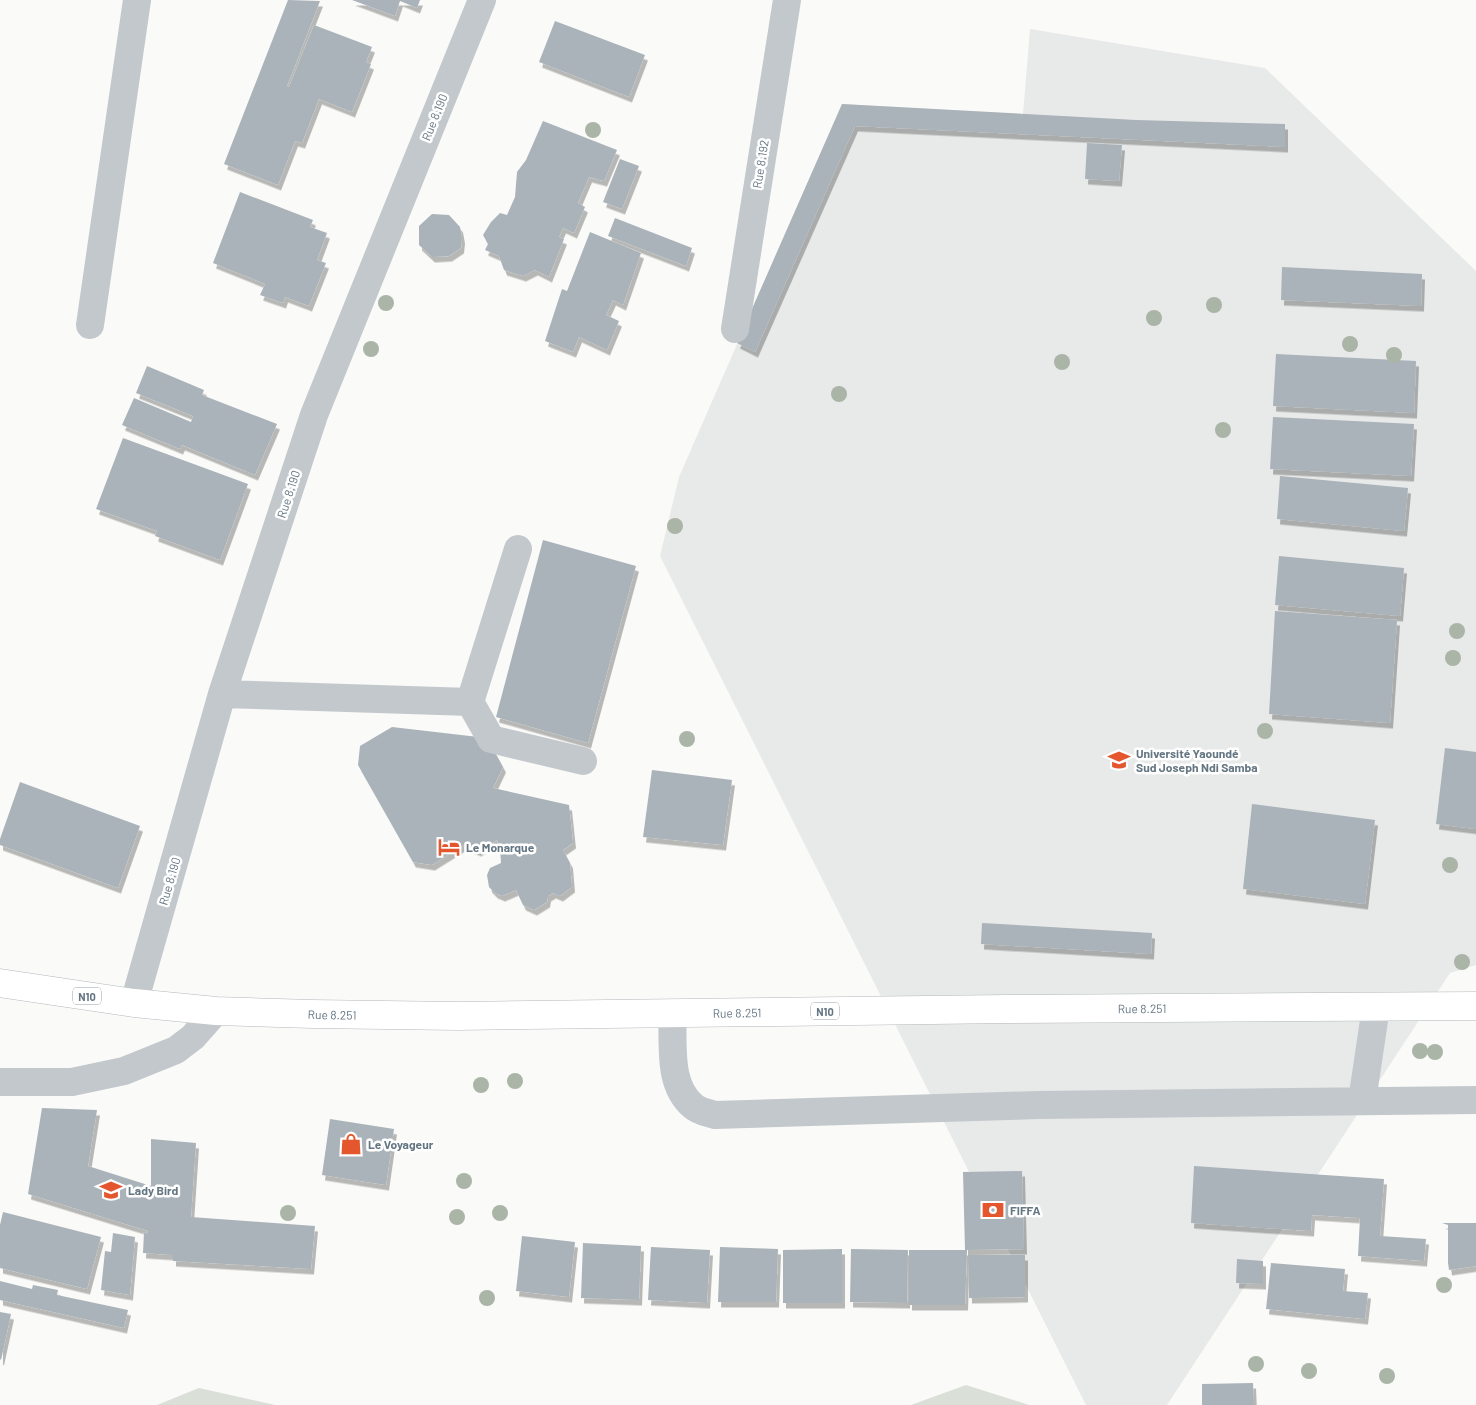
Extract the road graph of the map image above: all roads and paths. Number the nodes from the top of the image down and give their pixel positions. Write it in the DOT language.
graph roads {
  1 [pos="137,0"];
  2 [pos="482,0"];
  3 [pos="787,0"];
  4 [pos="90,325"];
  5 [pos="735,329"];
  6 [pos="518,549"];
  7 [pos="222,694"];
  8 [pos="470,702"];
  9 [pos="583,762"];
  10 [pos="0,983"];
  11 [pos="134,1003"];
  12 [pos="1476,1006"];
  13 [pos="1376,1007"];
  14 [pos="216,1011"];
  15 [pos="672,1013"];
  16 [pos="0,1082"];
  17 [pos="1476,1100"];
  18 [pos="1362,1101"];
  1 -- 4 [label="street"];
  2 -- 7 [label="street, Rue 8.190"];
  3 -- 5 [label="street, Rue 8.192"];
  6 -- 8 [label="street"];
  7 -- 8 [label="street"];
  7 -- 11 [label="street, Rue 8.190"];
  8 -- 9 [label="street"];
  10 -- 11 [label="highway, Rue 8.251 / N10"];
  11 -- 14 [label="highway, Rue 8.251 / N10"];
  12 -- 13 [label="highway, Rue 8.251 / N10"];
  13 -- 15 [label="highway, Rue 8.251 / N10"];
  13 -- 18 [label="street"];
  14 -- 15 [label="highway, Rue 8.251 / N10"];
  14 -- 16 [label="street"];
  15 -- 18 [label="street"];
  17 -- 18 [label="street"];
}
